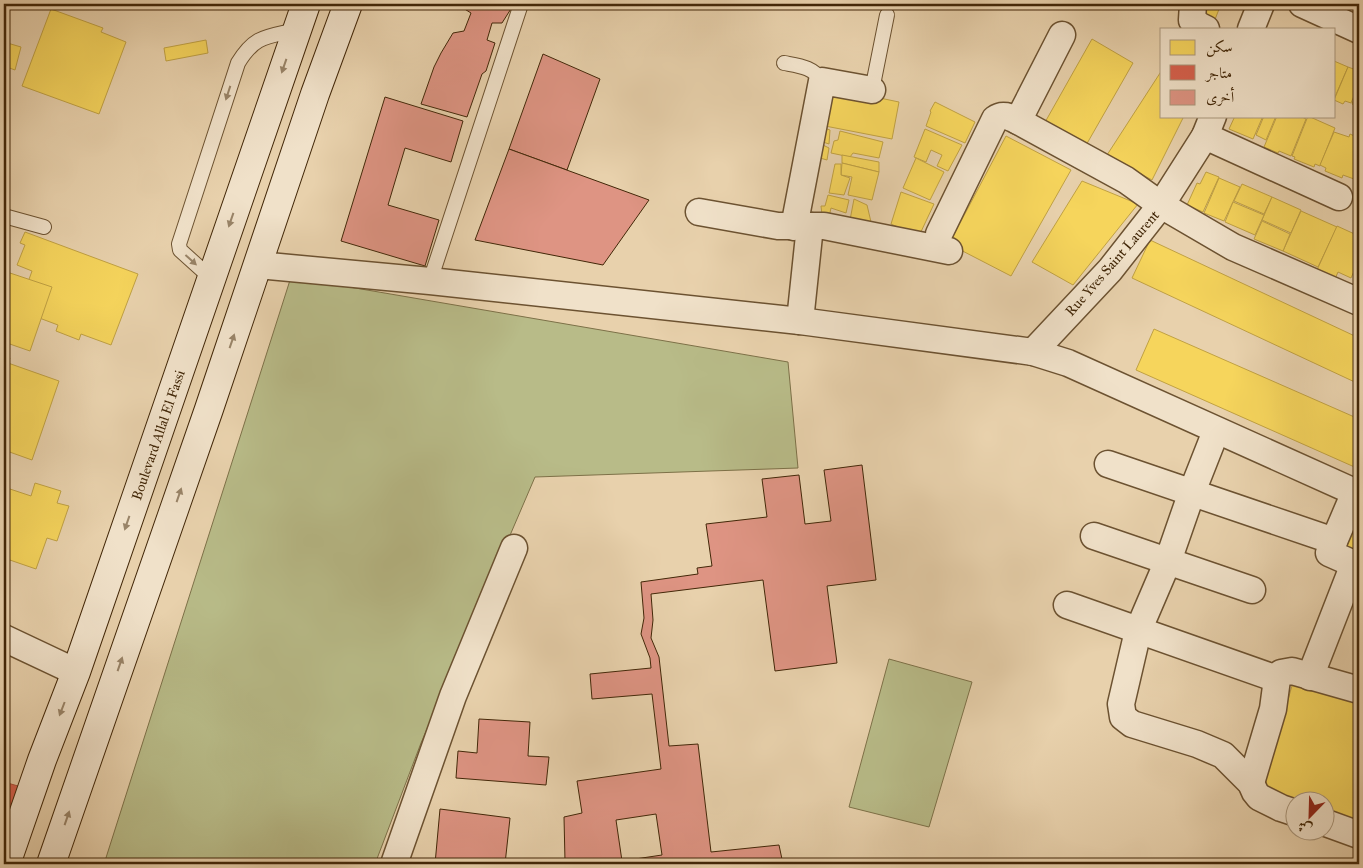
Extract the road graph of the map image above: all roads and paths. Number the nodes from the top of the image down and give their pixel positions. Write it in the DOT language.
graph roads {
  1 [pos="306,4"];
  2 [pos="348,4"];
  3 [pos="521,4"];
  4 [pos="1193,4"];
  5 [pos="1260,4"];
  6 [pos="1302,4"];
  7 [pos="887,15"];
  8 [pos="1204,28"];
  9 [pos="1251,28"];
  10 [pos="296,30"];
  11 [pos="1359,30"];
  12 [pos="1062,35"];
  13 [pos="784,62"];
  14 [pos="822,81"];
  15 [pos="872,90"];
  16 [pos="1018,121"];
  17 [pos="1209,126"];
  18 [pos="1340,197"];
  19 [pos="1161,205"];
  20 [pos="699,212"];
  21 [pos="4,216"];
  22 [pos="802,226"];
  23 [pos="44,227"];
  24 [pos="258,265"];
  25 [pos="211,278"];
  26 [pos="430,281"];
  27 [pos="1359,302"];
  28 [pos="800,321"];
  29 [pos="1033,352"];
  30 [pos="1216,431"];
  31 [pos="1108,464"];
  32 [pos="1192,492"];
  33 [pos="1357,493"];
  34 [pos="1094,536"];
  35 [pos="1334,541"];
  36 [pos="514,548"];
  37 [pos="1168,561"];
  38 [pos="1252,590"];
  39 [pos="1067,605"];
  40 [pos="1138,630"];
  41 [pos="4,638"];
  42 [pos="76,672"];
  43 [pos="1310,677"];
  44 [pos="1277,679"];
  45 [pos="1359,690"];
  46 [pos="1251,783"];
  47 [pos="1286,810"];
  48 [pos="1336,827"];
  49 [pos="1359,835"];
  50 [pos="6,864"];
  51 [pos="51,864"];
  52 [pos="394,864"];
  1 -- 10 [label="main road, Boulevard Allal El Fassi"];
  2 -- 24 [label="main road"];
  3 -- 26 [label="lane"];
  4 -- 8 [label="street"];
  5 -- 9 [label="street"];
  6 -- 11 [label="street"];
  7 -- 15 [label="lane"];
  10 -- 25 [label="main road, Boulevard Allal El Fassi, one-way"];
  10 -- 25 [label="lane, one-way"];
  12 -- 16 [label="street"];
  13 -- 14 [label="lane"];
  14 -- 15 [label="street"];
  14 -- 22 [label="street"];
  16 -- 19 [label="street"];
  16 -- 22 [label="street"];
  17 -- 18 [label="street"];
  17 -- 19 [label="street, Rue Yves Saint Laurent"];
  19 -- 27 [label="street"];
  19 -- 29 [label="street, Rue Yves Saint Laurent"];
  20 -- 22 [label="street"];
  21 -- 23 [label="lane"];
  22 -- 28 [label="street"];
  24 -- 26 [label="street"];
  51 -- 24 [label="main road, one-way"];
  25 -- 42 [label="main road, Boulevard Allal El Fassi, one-way"];
  26 -- 28 [label="street"];
  28 -- 29 [label="street"];
  29 -- 30 [label="street"];
  30 -- 32 [label="street"];
  30 -- 33 [label="street"];
  31 -- 32 [label="street"];
  32 -- 35 [label="street"];
  32 -- 37 [label="street"];
  33 -- 35 [label="street"];
  34 -- 37 [label="street"];
  35 -- 43 [label="street"];
  36 -- 52 [label="street"];
  37 -- 38 [label="street"];
  37 -- 40 [label="street"];
  39 -- 40 [label="street"];
  40 -- 44 [label="street"];
  40 -- 46 [label="street"];
  41 -- 42 [label="street"];
  42 -- 50 [label="main road, Boulevard Allal El Fassi, one-way"];
  43 -- 44 [label="street"];
  43 -- 45 [label="street"];
  44 -- 46 [label="street"];
  46 -- 47 [label="street"];
  48 -- 49 [label="street"];
}
